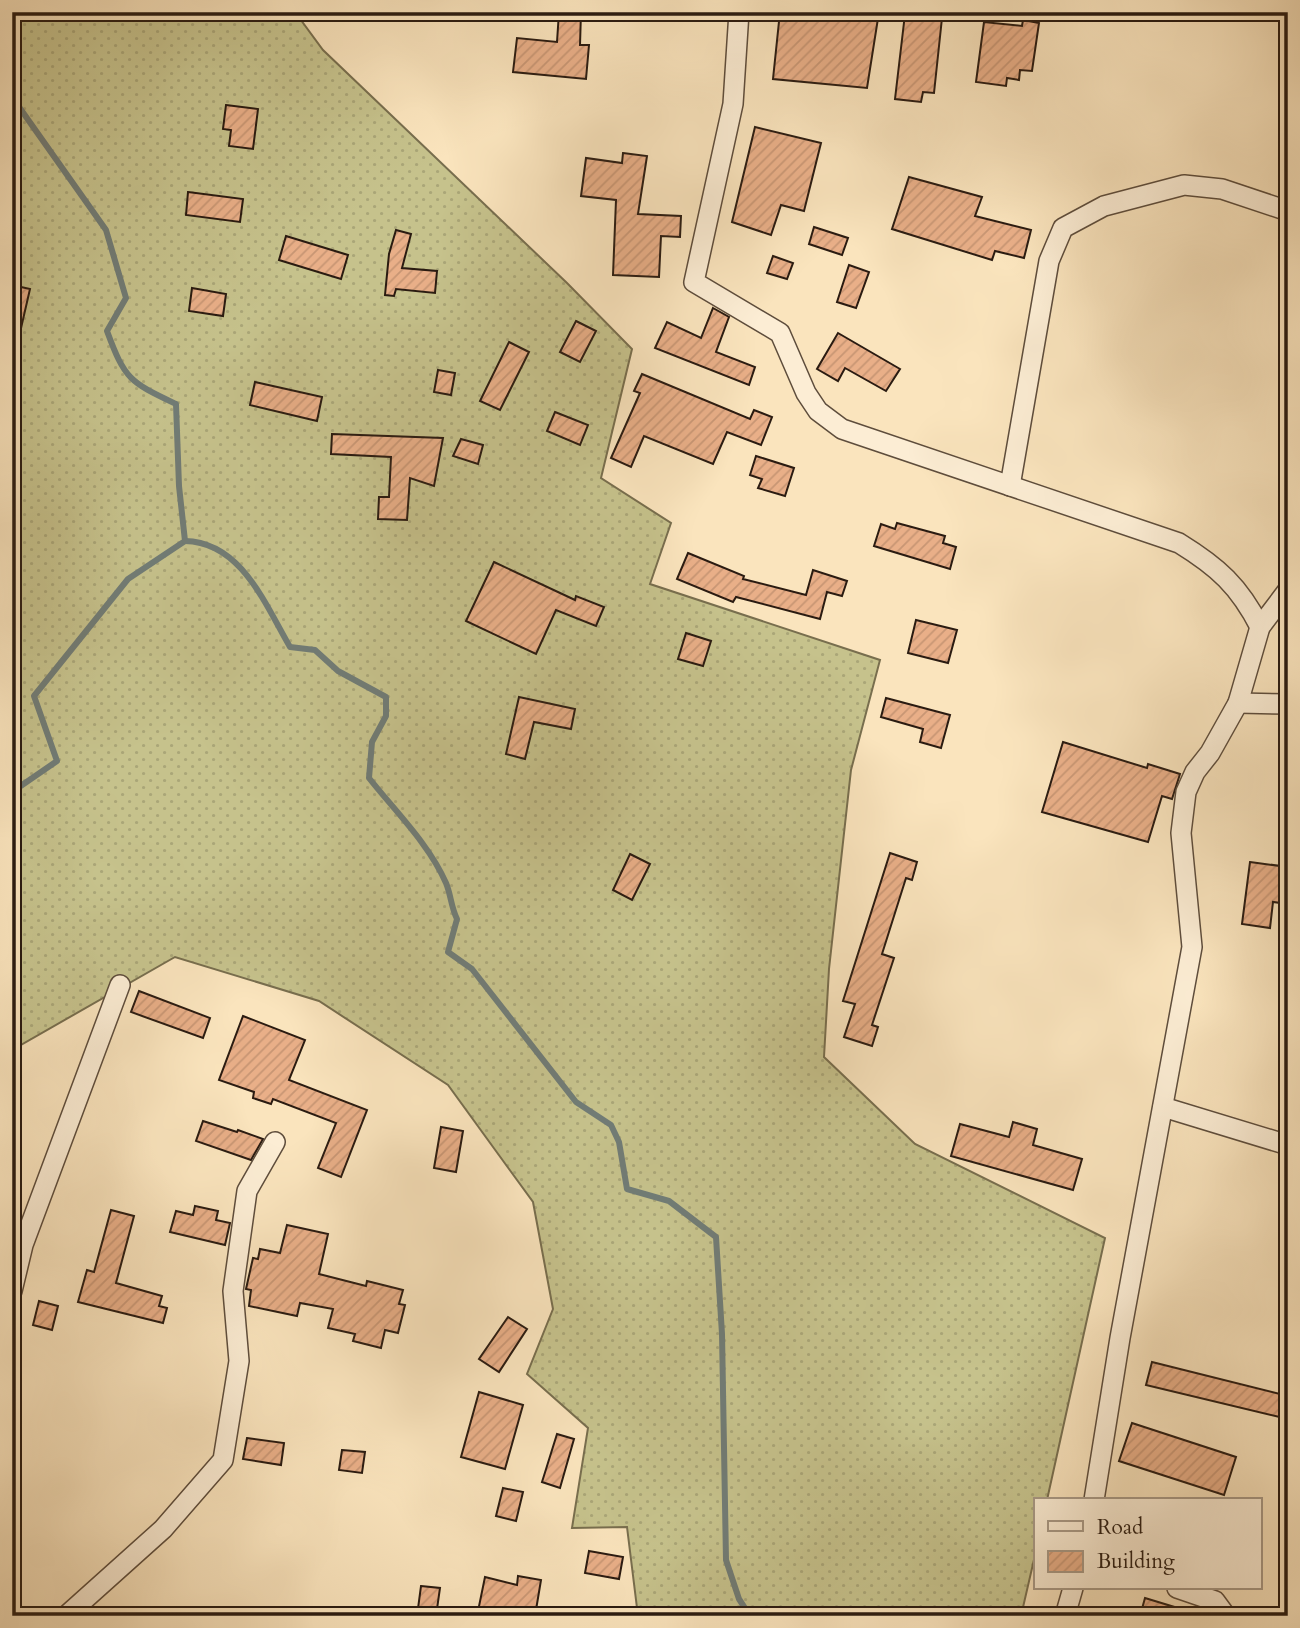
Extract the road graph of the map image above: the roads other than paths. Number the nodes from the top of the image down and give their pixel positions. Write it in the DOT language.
graph roads {
  1 [pos="739,12"];
  2 [pos="1288,211"];
  3 [pos="1010,486"];
  4 [pos="1288,590"];
  5 [pos="1260,627"];
  6 [pos="1238,703"];
  7 [pos="1288,704"];
  8 [pos="120,985"];
  9 [pos="1163,1107"];
  10 [pos="275,1142"];
  11 [pos="1288,1145"];
  12 [pos="12,1291"];
  13 [pos="1094,1498"];
  14 [pos="1072,1590"];
  15 [pos="1183,1590"];
  16 [pos="66,1616"];
  17 [pos="1065,1616"];
  18 [pos="1226,1616"];
  1 -- 3 [label="street"];
  2 -- 3 [label="street"];
  3 -- 5 [label="street"];
  4 -- 5 [label="street"];
  5 -- 6 [label="street"];
  6 -- 7 [label="street"];
  6 -- 9 [label="street"];
  8 -- 12 [label="street"];
  9 -- 11 [label="street"];
  9 -- 13 [label="street"];
  10 -- 16 [label="street"];
  14 -- 17 [label="street"];
  15 -- 18 [label="street"];
}
